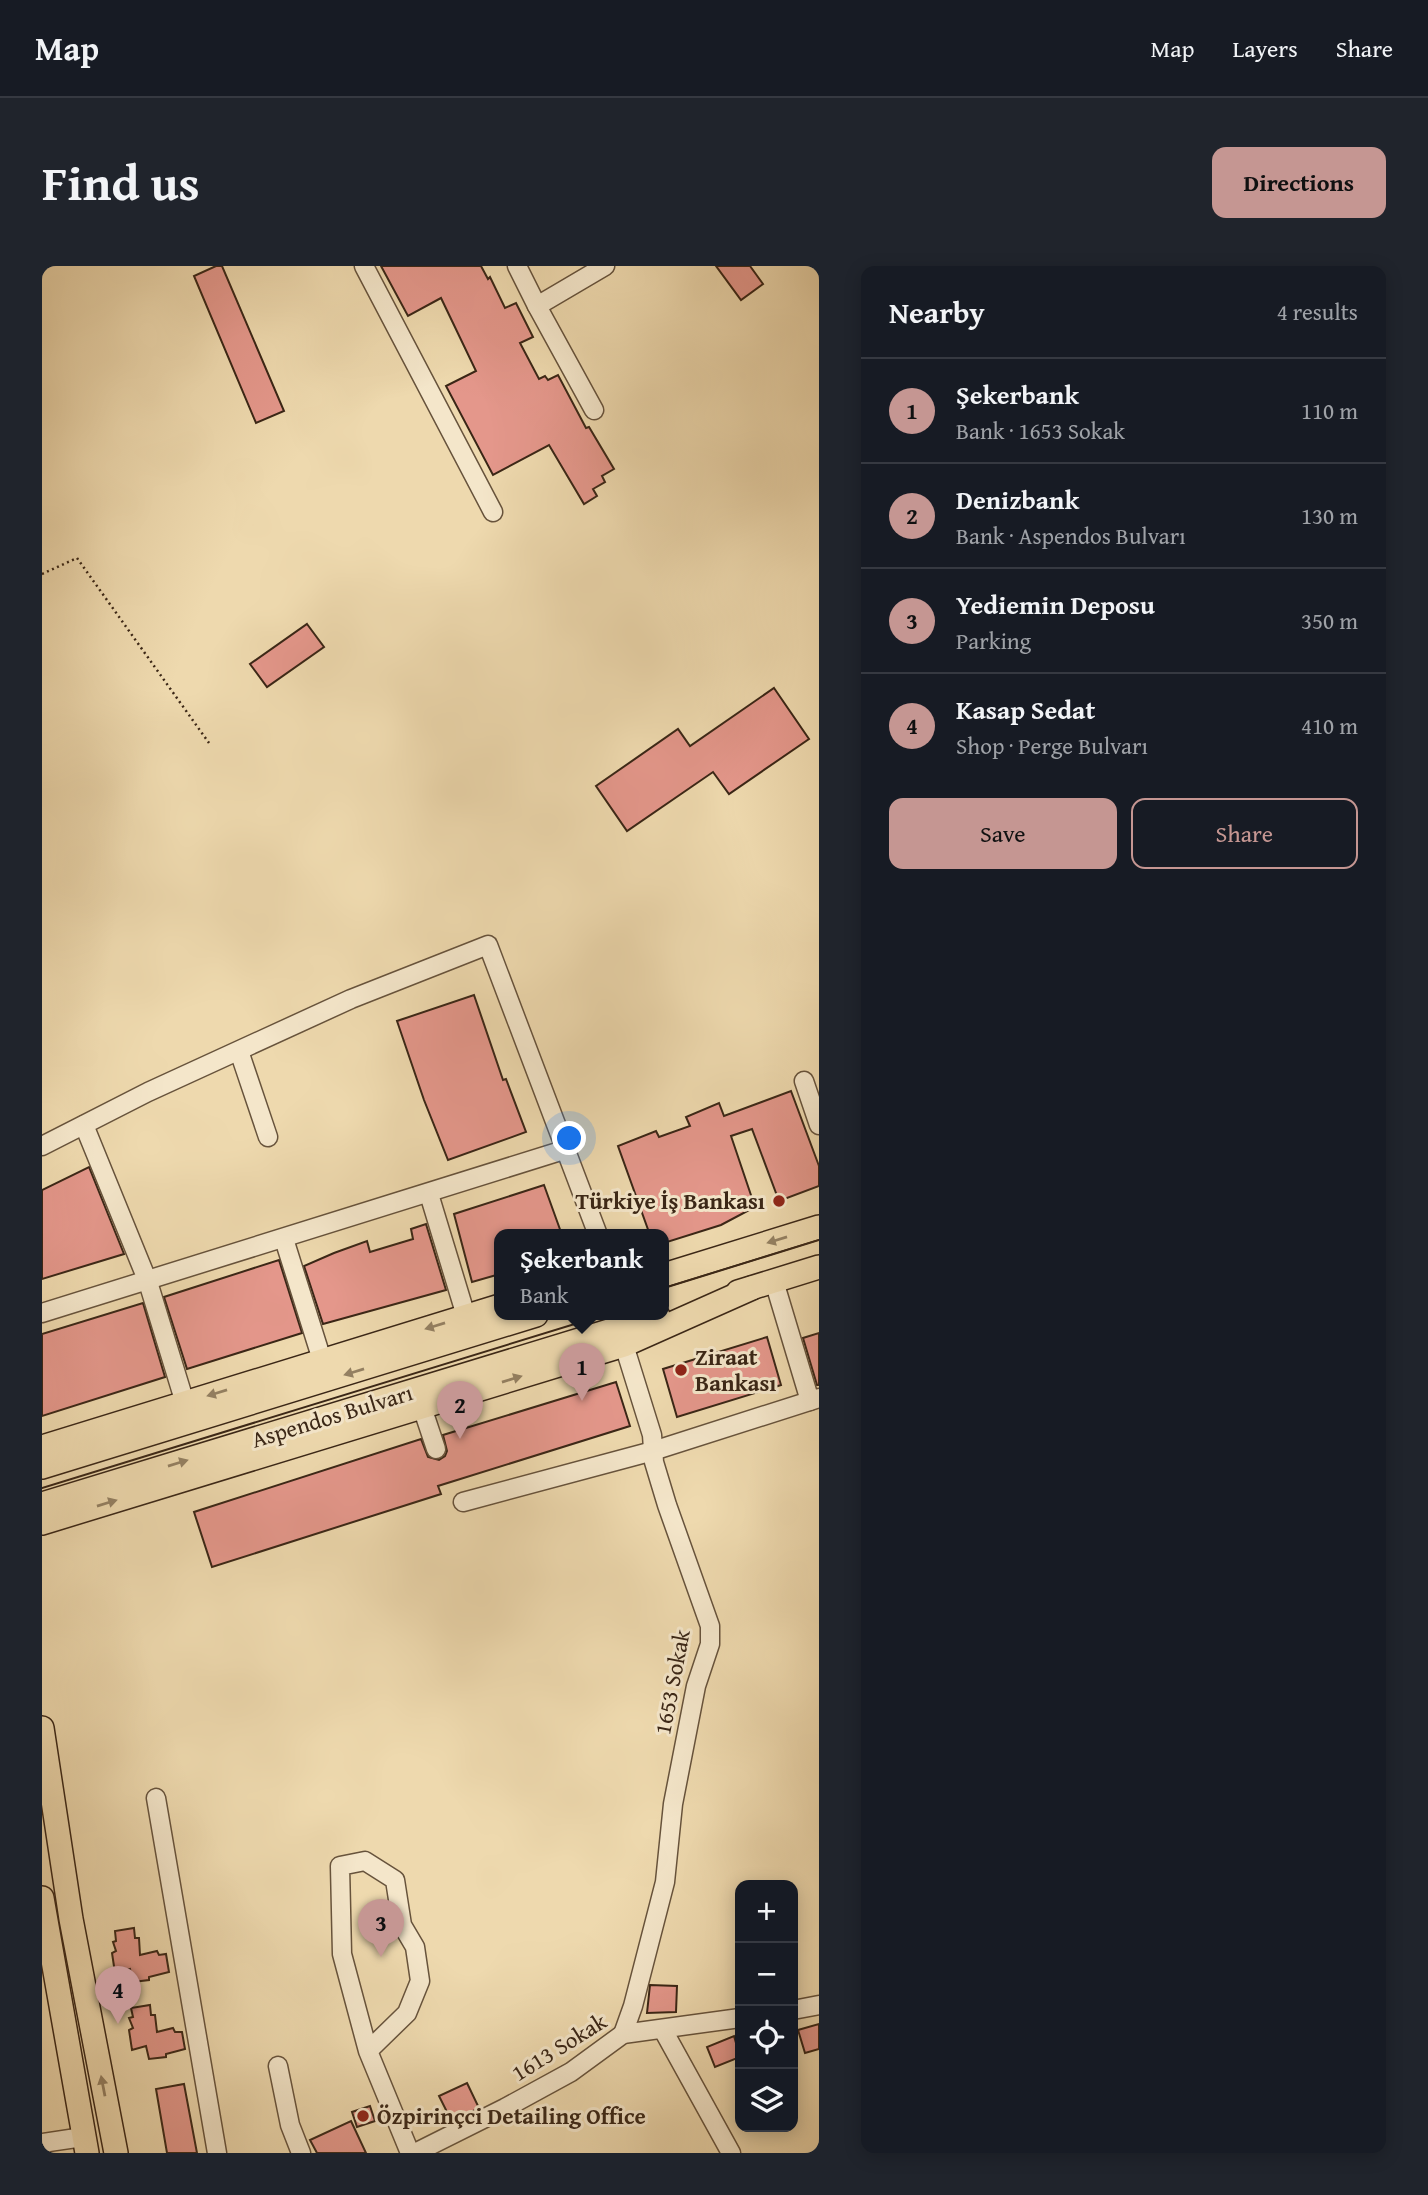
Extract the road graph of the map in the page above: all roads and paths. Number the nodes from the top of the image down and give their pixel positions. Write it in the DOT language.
graph roads {
  1 [pos="364,266"];
  2 [pos="517,266"];
  3 [pos="605,266"];
  4 [pos="537,306"];
  5 [pos="594,410"];
  6 [pos="493,512"];
  7 [pos="42,574"];
  8 [pos="209,743"];
  9 [pos="239,1051"];
  10 [pos="804,1081"];
  11 [pos="84,1125"];
  12 [pos="819,1125"];
  13 [pos="268,1137"];
  14 [pos="42,1146"];
  15 [pos="567,1149"];
  16 [pos="429,1194"];
  17 [pos="819,1227"];
  18 [pos="596,1229"];
  19 [pos="284,1239"];
  20 [pos="736,1253"];
  21 [pos="669,1262"];
  22 [pos="819,1267"];
  23 [pos="669,1273"];
  24 [pos="148,1282"];
  25 [pos="763,1285"];
  26 [pos="494,1308"];
  27 [pos="42,1313"];
  28 [pos="669,1313"];
  29 [pos="466,1317"];
  30 [pos="520,1320"];
  31 [pos="647,1320"];
  32 [pos="624,1345"];
  33 [pos="322,1360"];
  34 [pos="814,1400"];
  35 [pos="185,1403"];
  36 [pos="422,1407"];
  37 [pos="42,1447"];
  38 [pos="436,1449"];
  39 [pos="653,1451"];
  40 [pos="42,1467"];
  41 [pos="463,1502"];
  42 [pos="44,1517"];
  43 [pos="42,1728"];
  44 [pos="156,1798"];
  45 [pos="42,1898"];
  46 [pos="44,1926"];
  47 [pos="819,2006"];
  48 [pos="798,2009"];
  49 [pos="735,2019"];
  50 [pos="663,2030"];
  51 [pos="622,2034"];
  52 [pos="368,2051"];
  53 [pos="278,2066"];
  54 [pos="42,2143"];
  55 [pos="85,2145"];
  56 [pos="116,2153"];
  57 [pos="218,2153"];
  58 [pos="301,2153"];
  59 [pos="412,2153"];
  60 [pos="731,2153"];
  1 -- 6 [label="street"];
  2 -- 4 [label="street"];
  3 -- 4 [label="street"];
  4 -- 5 [label="street"];
  7 -- 8 [label="path"];
  9 -- 11 [label="street"];
  9 -- 13 [label="street"];
  9 -- 15 [label="street"];
  10 -- 12 [label="street"];
  11 -- 14 [label="street"];
  11 -- 24 [label="street"];
  15 -- 16 [label="street"];
  15 -- 18 [label="street"];
  16 -- 19 [label="street"];
  16 -- 29 [label="street"];
  17 -- 20 [label="main road, one-way"];
  19 -- 24 [label="street"];
  19 -- 33 [label="street"];
  20 -- 21 [label="main road"];
  20 -- 23 [label="main road"];
  22 -- 25 [label="main road, Aspendos Bulvarı"];
  24 -- 27 [label="street"];
  24 -- 35 [label="street"];
  25 -- 28 [label="main road, Aspendos Bulvarı"];
  25 -- 32 [label="main road"];
  25 -- 34 [label="street"];
  26 -- 29 [label="main road"];
  29 -- 33 [label="main road, one-way"];
  30 -- 40 [label="main road, Aspendos Bulvarı, one-way"];
  42 -- 31 [label="main road, Aspendos Bulvarı, one-way"];
  36 -- 32 [label="main road, one-way"];
  32 -- 39 [label="street, 1653 Sokak"];
  33 -- 35 [label="main road, one-way"];
  34 -- 39 [label="street"];
  35 -- 37 [label="main road"];
  36 -- 38 [label="street"];
  42 -- 36 [label="main road, one-way"];
  39 -- 41 [label="street"];
  39 -- 51 [label="street, 1653 Sokak"];
  56 -- 43 [label="main road, one-way"];
  44 -- 57 [label="street"];
  45 -- 46 [label="main road"];
  46 -- 55 [label="main road"];
  47 -- 48 [label="street"];
  49 -- 50 [label="street, 1613 Sokak"];
  50 -- 51 [label="street, 1613 Sokak"];
  50 -- 60 [label="street"];
  51 -- 59 [label="street, 1613 Sokak"];
  52 -- 52 [label="street"];
  52 -- 59 [label="street"];
  53 -- 58 [label="street"];
  54 -- 55 [label="street"];
}
